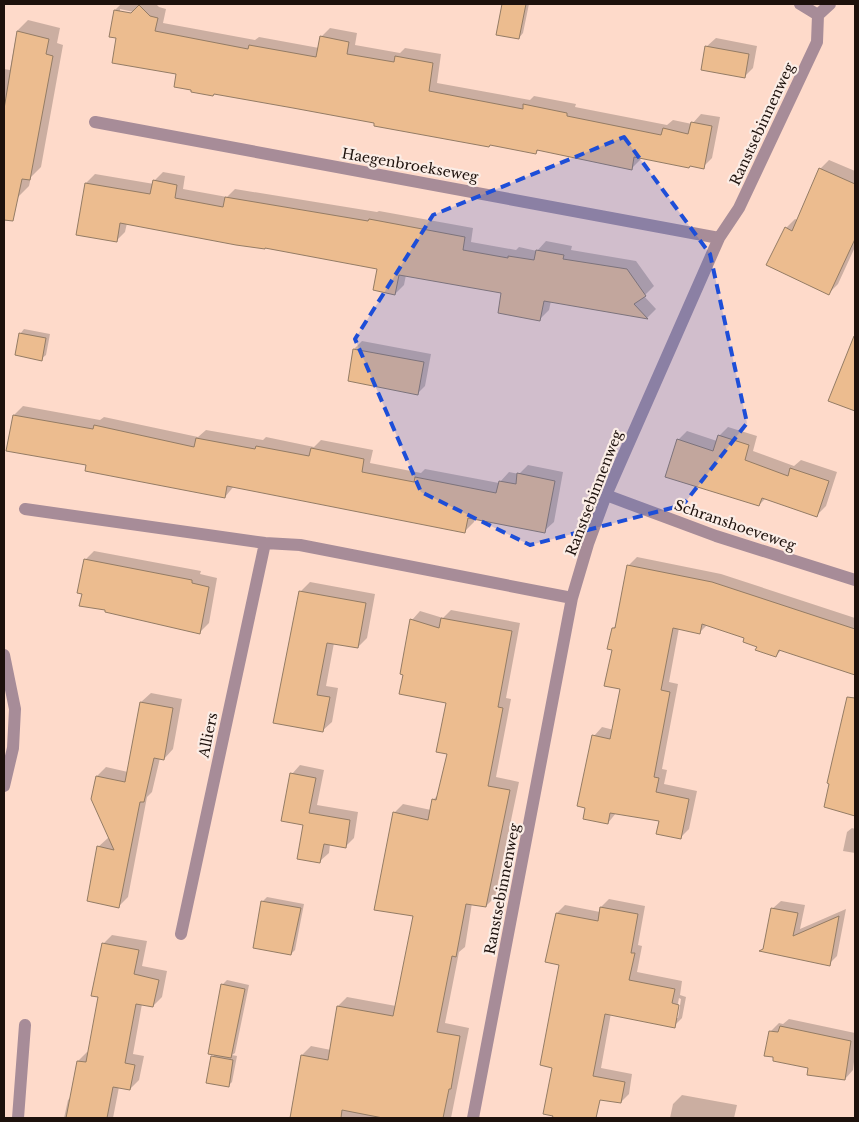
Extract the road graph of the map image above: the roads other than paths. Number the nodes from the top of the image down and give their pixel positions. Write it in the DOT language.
graph roads {
  1 [pos="800,4"];
  2 [pos="830,4"];
  3 [pos="818,15"];
  4 [pos="95,122"];
  5 [pos="719,238"];
  6 [pos="606,495"];
  7 [pos="25,508"];
  8 [pos="265,543"];
  9 [pos="855,580"];
  10 [pos="572,598"];
  11 [pos="4,654"];
  12 [pos="4,786"];
  13 [pos="181,934"];
  14 [pos="25,1025"];
  15 [pos="18,1118"];
  16 [pos="473,1118"];
  1 -- 3 [label="street"];
  2 -- 3 [label="street"];
  3 -- 5 [label="street, Ranstsebinnenweg"];
  4 -- 5 [label="street, Haegenbroekseweg"];
  5 -- 6 [label="street, Ranstsebinnenweg"];
  6 -- 9 [label="street, Schranshoeveweg"];
  6 -- 10 [label="street, Ranstsebinnenweg"];
  7 -- 8 [label="street"];
  8 -- 10 [label="street"];
  8 -- 13 [label="street, Alliers"];
  10 -- 16 [label="street, Ranstsebinnenweg"];
  11 -- 12 [label="street"];
  14 -- 15 [label="street"];
}
